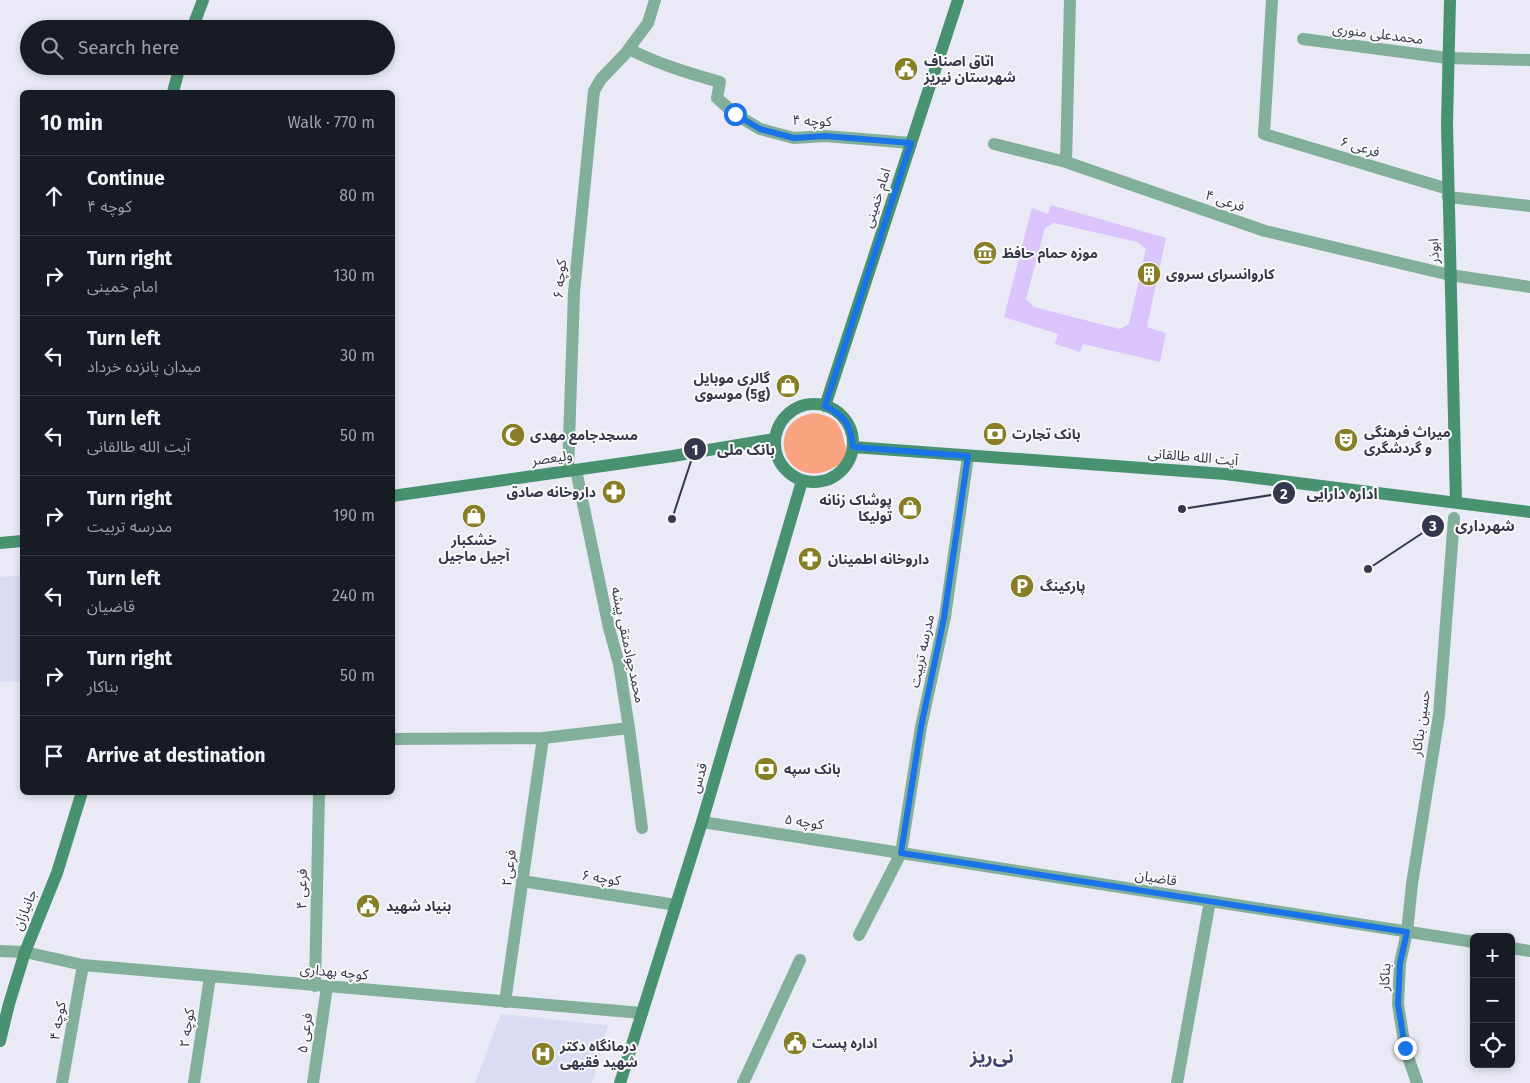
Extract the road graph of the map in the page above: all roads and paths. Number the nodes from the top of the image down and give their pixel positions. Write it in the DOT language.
graph roads {
  1 [pos="203,0"];
  2 [pos="655,0"];
  3 [pos="958,0"];
  4 [pos="1070,0"];
  5 [pos="1272,0"];
  6 [pos="1450,0"];
  7 [pos="195,20"];
  8 [pos="1303,39"];
  9 [pos="629,49"];
  10 [pos="1448,58"];
  11 [pos="1530,60"];
  12 [pos="178,75"];
  13 [pos="174,90"];
  14 [pos="911,143"];
  15 [pos="994,144"];
  16 [pos="1066,162"];
  17 [pos="1448,193"];
  18 [pos="1530,206"];
  19 [pos="1450,275"];
  20 [pos="1530,287"];
  21 [pos="825,406"];
  22 [pos="774,440"];
  23 [pos="853,447"];
  24 [pos="968,456"];
  25 [pos="572,470"];
  26 [pos="802,481"];
  27 [pos="395,496"];
  28 [pos="1456,502"];
  29 [pos="1530,512"];
  30 [pos="1454,518"];
  31 [pos="20,540"];
  32 [pos="0,543"];
  33 [pos="629,728"];
  34 [pos="543,738"];
  35 [pos="395,739"];
  36 [pos="81,795"];
  37 [pos="319,795"];
  38 [pos="702,822"];
  39 [pos="642,828"];
  40 [pos="901,853"];
  41 [pos="522,881"];
  42 [pos="1210,901"];
  43 [pos="676,905"];
  44 [pos="1407,932"];
  45 [pos="859,935"];
  46 [pos="1470,941"];
  47 [pos="1515,949"];
  48 [pos="0,951"];
  49 [pos="1530,951"];
  50 [pos="25,952"];
  51 [pos="800,960"];
  52 [pos="83,965"];
  53 [pos="210,977"];
  54 [pos="321,986"];
  55 [pos="505,1002"];
  56 [pos="642,1013"];
  57 [pos="0,1040"];
  58 [pos="62,1083"];
  59 [pos="194,1083"];
  60 [pos="313,1083"];
  61 [pos="620,1083"];
  62 [pos="743,1083"];
  63 [pos="1177,1083"];
  64 [pos="1417,1083"];
  1 -- 7 [label="main road"];
  2 -- 9 [label="street"];
  3 -- 14 [label="main road, امام خمینی"];
  4 -- 16 [label="street"];
  5 -- 17 [label="street, فرعی ۶"];
  6 -- 10 [label="main road, ابوذر"];
  8 -- 10 [label="street, محمدعلی منوری"];
  9 -- 14 [label="street, کوچه ۴"];
  9 -- 25 [label="street, ۶ کوچه"];
  10 -- 11 [label="street, محمدعلی منوری"];
  10 -- 17 [label="main road, ابوذر"];
  12 -- 13 [label="main road"];
  14 -- 21 [label="main road, امام خمینی"];
  15 -- 16 [label="street, فرعی ۴"];
  16 -- 19 [label="street, فرعی ۴"];
  17 -- 18 [label="street, فرعی ۶"];
  17 -- 19 [label="main road, ابوذر"];
  19 -- 20 [label="street, فرعی ۴"];
  19 -- 28 [label="main road, ابوذر"];
  21 -- 22 [label="main road"];
  21 -- 23 [label="main road"];
  22 -- 25 [label="main road, ولیعصر"];
  22 -- 26 [label="main road"];
  23 -- 24 [label="main road, آیت الله طالقانی"];
  23 -- 26 [label="main road"];
  24 -- 28 [label="main road, آیت الله طالقانی"];
  24 -- 40 [label="street, مدرسه تربیت"];
  25 -- 27 [label="main road, ولیعصر"];
  25 -- 33 [label="street, محمدجوادمتقی پیشه"];
  26 -- 38 [label="main road, قدس"];
  28 -- 29 [label="main road, آیت الله طالقانی"];
  30 -- 44 [label="street, حسین بناکار"];
  31 -- 32 [label="main road"];
  33 -- 34 [label="street"];
  33 -- 39 [label="street, محمدجوادمتقی پیشه"];
  34 -- 35 [label="street"];
  34 -- 41 [label="street, فرعی۲"];
  36 -- 50 [label="main road, جانبازان"];
  37 -- 54 [label="street, فرعی ۴"];
  38 -- 40 [label="street, کوچه ۵"];
  38 -- 43 [label="main road, قدس"];
  40 -- 42 [label="street, قاضیان"];
  40 -- 45 [label="street, مدرسه تربیت"];
  41 -- 43 [label="street, کوچه ۶"];
  41 -- 55 [label="street, فرعی۲"];
  42 -- 44 [label="street, قاضیان"];
  42 -- 63 [label="street"];
  43 -- 56 [label="main road, قدس"];
  44 -- 46 [label="street, قاضیان"];
  44 -- 64 [label="street, بناکار"];
  47 -- 49 [label="street"];
  48 -- 50 [label="street, کوچه بهداری"];
  50 -- 52 [label="street, کوچه بهداری"];
  50 -- 57 [label="main road, جانبازان"];
  51 -- 62 [label="street"];
  52 -- 53 [label="street, کوچه بهداری"];
  52 -- 58 [label="street, کوچه ۴"];
  53 -- 54 [label="street, کوچه بهداری"];
  53 -- 59 [label="street, کوچه ۲"];
  54 -- 55 [label="street, کوچه بهداری"];
  54 -- 60 [label="street, فرعی ۵"];
  55 -- 56 [label="street, کوچه بهداری"];
  56 -- 61 [label="main road, قدس"];
}
